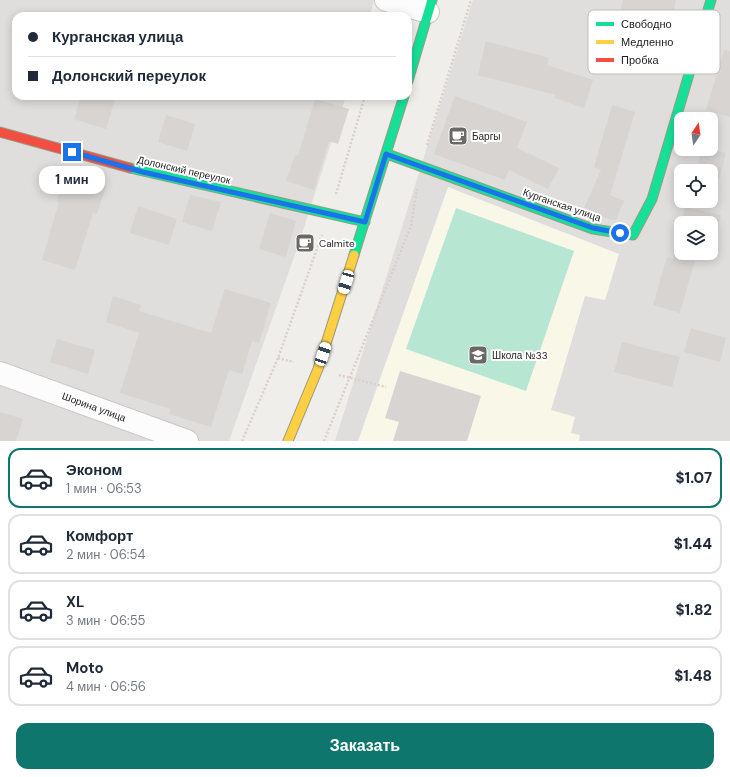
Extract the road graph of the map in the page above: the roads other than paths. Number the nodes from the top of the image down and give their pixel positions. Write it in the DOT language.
graph roads {
  1 [pos="386,0"];
  2 [pos="711,0"];
  3 [pos="430,6"];
  4 [pos="708,10"];
  5 [pos="412,67"];
  6 [pos="689,74"];
  7 [pos="403,100"];
  8 [pos="0,132"];
  9 [pos="386,154"];
  10 [pos="365,222"];
  11 [pos="0,373"];
  12 [pos="187,441"];
  13 [pos="288,441"];
  1 -- 3 [label="street"];
  2 -- 4 [label="street, Курганская улица"];
  3 -- 5 [label="street"];
  6 -- 9 [label="street, Курганская улица"];
  7 -- 9 [label="street"];
  8 -- 10 [label="street, Долонский переулок"];
  9 -- 10 [label="street"];
  10 -- 13 [label="street"];
  11 -- 12 [label="street, Шорина улица"];
}
